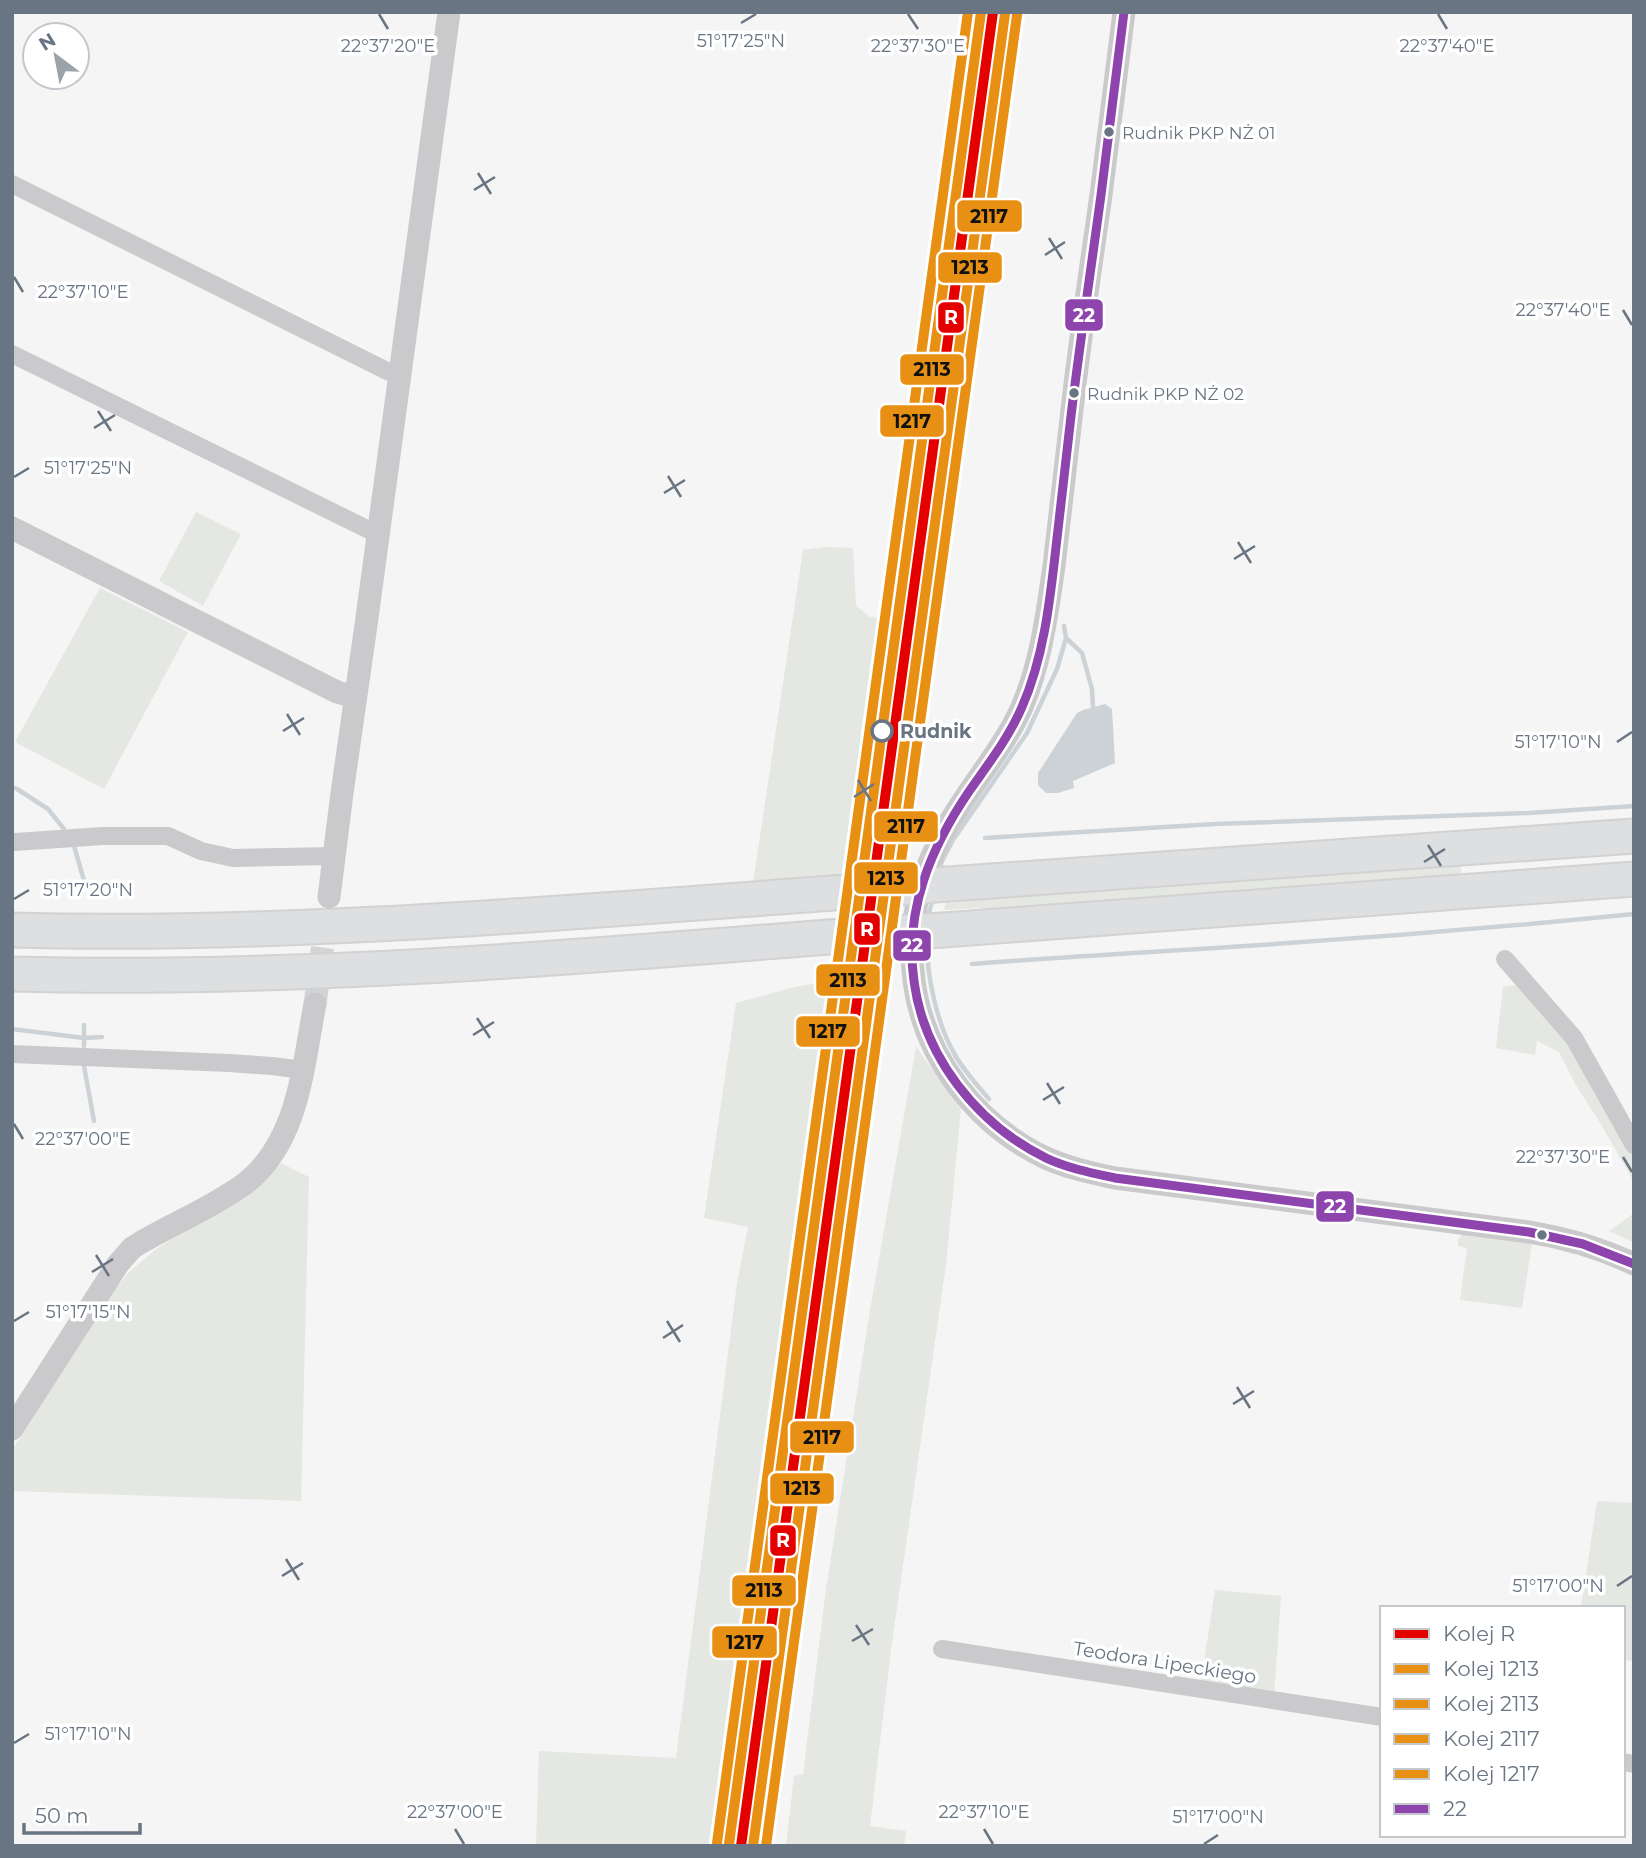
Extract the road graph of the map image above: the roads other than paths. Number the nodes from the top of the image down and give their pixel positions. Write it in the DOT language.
graph roads {
  1 [pos="449,12"];
  2 [pos="1124,12"];
  3 [pos="12,184"];
  4 [pos="12,354"];
  5 [pos="399,375"];
  6 [pos="12,528"];
  7 [pos="379,533"];
  8 [pos="355,697"];
  9 [pos="1634,836"];
  10 [pos="15,842"];
  11 [pos="334,856"];
  12 [pos="1634,879"];
  13 [pos="329,897"];
  14 [pos="12,930"];
  15 [pos="1505,959"];
  16 [pos="12,974"];
  17 [pos="315,1004"];
  18 [pos="12,1054"];
  19 [pos="303,1070"];
  20 [pos="1634,1145"];
  21 [pos="1634,1264"];
  22 [pos="12,1429"];
  23 [pos="942,1650"];
  24 [pos="1380,1717"];
  1 -- 5 [label="street"];
  2 -- 21 [label="street"];
  3 -- 5 [label="street"];
  4 -- 7 [label="street"];
  5 -- 7 [label="street"];
  6 -- 8 [label="street"];
  7 -- 8 [label="street"];
  8 -- 11 [label="street"];
  9 -- 14 [label="highway, bridge"];
  10 -- 11 [label="street"];
  11 -- 13 [label="street"];
  12 -- 16 [label="highway, bridge"];
  15 -- 20 [label="street"];
  17 -- 19 [label="street"];
  18 -- 19 [label="street"];
  19 -- 22 [label="street"];
  23 -- 24 [label="street, Teodora Lipeckiego"];
}
